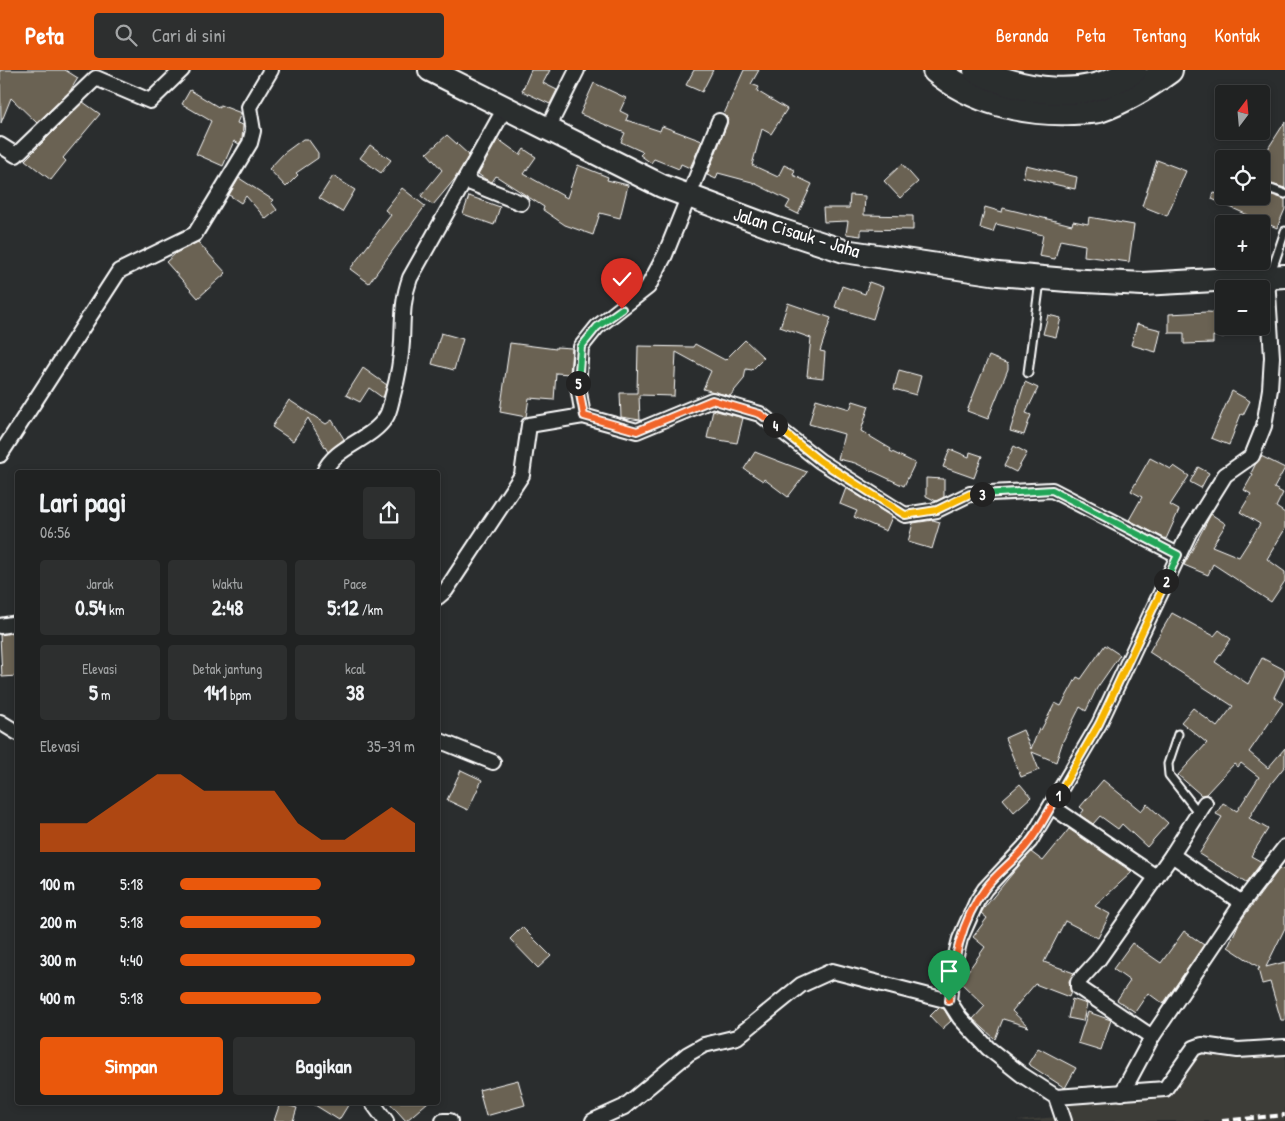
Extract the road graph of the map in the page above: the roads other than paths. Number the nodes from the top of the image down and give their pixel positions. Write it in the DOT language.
graph roads {
  1 [pos="182,70"];
  2 [pos="271,70"];
  3 [pos="430,70"];
  4 [pos="577,70"];
  5 [pos="936,70"];
  6 [pos="977,70"];
  7 [pos="1133,70"];
  8 [pos="1169,70"];
  9 [pos="460,76"];
  10 [pos="505,108"];
  11 [pos="719,121"];
  12 [pos="548,128"];
  13 [pos="0,145"];
  14 [pos="466,181"];
  15 [pos="1271,189"];
  16 [pos="1285,194"];
  17 [pos="689,196"];
  18 [pos="521,203"];
  19 [pos="1285,231"];
  20 [pos="1274,277"];
  21 [pos="1041,278"];
  22 [pos="1028,373"];
  23 [pos="584,416"];
  24 [pos="0,455"];
  25 [pos="325,470"];
  26 [pos="1178,555"];
  27 [pos="440,595"];
  28 [pos="15,624"];
  29 [pos="0,626"];
  30 [pos="0,722"];
  31 [pos="15,731"];
  32 [pos="1178,734"];
  33 [pos="440,741"];
  34 [pos="493,762"];
  35 [pos="1051,806"];
  36 [pos="1201,808"];
  37 [pos="1285,847"];
  38 [pos="1172,855"];
  39 [pos="1156,877"];
  40 [pos="1242,903"];
  41 [pos="949,1001"];
  42 [pos="1152,1037"];
  43 [pos="1285,1047"];
  44 [pos="1122,1093"];
  45 [pos="1056,1097"];
  46 [pos="374,1105"];
  47 [pos="386,1121"];
  48 [pos="443,1121"];
  49 [pos="450,1121"];
  50 [pos="592,1121"];
  51 [pos="1064,1121"];
  1 -- 13 [label="street"];
  2 -- 24 [label="street"];
  3 -- 9 [label="main road, Jalan Cisauk - Jaha"];
  4 -- 12 [label="street"];
  5 -- 8 [label="highway"];
  6 -- 7 [label="highway"];
  9 -- 10 [label="main road, Jalan Cisauk - Jaha"];
  10 -- 12 [label="main road, Jalan Cisauk - Jaha"];
  10 -- 14 [label="street"];
  11 -- 17 [label="street"];
  12 -- 17 [label="main road, Jalan Cisauk - Jaha"];
  14 -- 18 [label="street"];
  14 -- 25 [label="street"];
  15 -- 16 [label="lane"];
  17 -- 21 [label="main road, Jalan Cisauk - Jaha"];
  17 -- 23 [label="street"];
  19 -- 20 [label="lane"];
  20 -- 21 [label="main road, Jalan Cisauk - Jaha"];
  20 -- 26 [label="street"];
  21 -- 22 [label="lane"];
  23 -- 26 [label="street"];
  23 -- 27 [label="street"];
  26 -- 35 [label="street"];
  28 -- 29 [label="street"];
  30 -- 31 [label="street"];
  32 -- 36 [label="lane"];
  33 -- 34 [label="street"];
  35 -- 39 [label="street"];
  35 -- 41 [label="street"];
  36 -- 38 [label="street"];
  37 -- 40 [label="street"];
  38 -- 39 [label="street"];
  38 -- 40 [label="street"];
  39 -- 42 [label="street"];
  40 -- 42 [label="street"];
  41 -- 45 [label="street"];
  41 -- 50 [label="street"];
  42 -- 44 [label="street"];
  43 -- 44 [label="street"];
  44 -- 45 [label="street"];
  45 -- 51 [label="street"];
  46 -- 47 [label="street"];
  48 -- 49 [label="street"];
}
